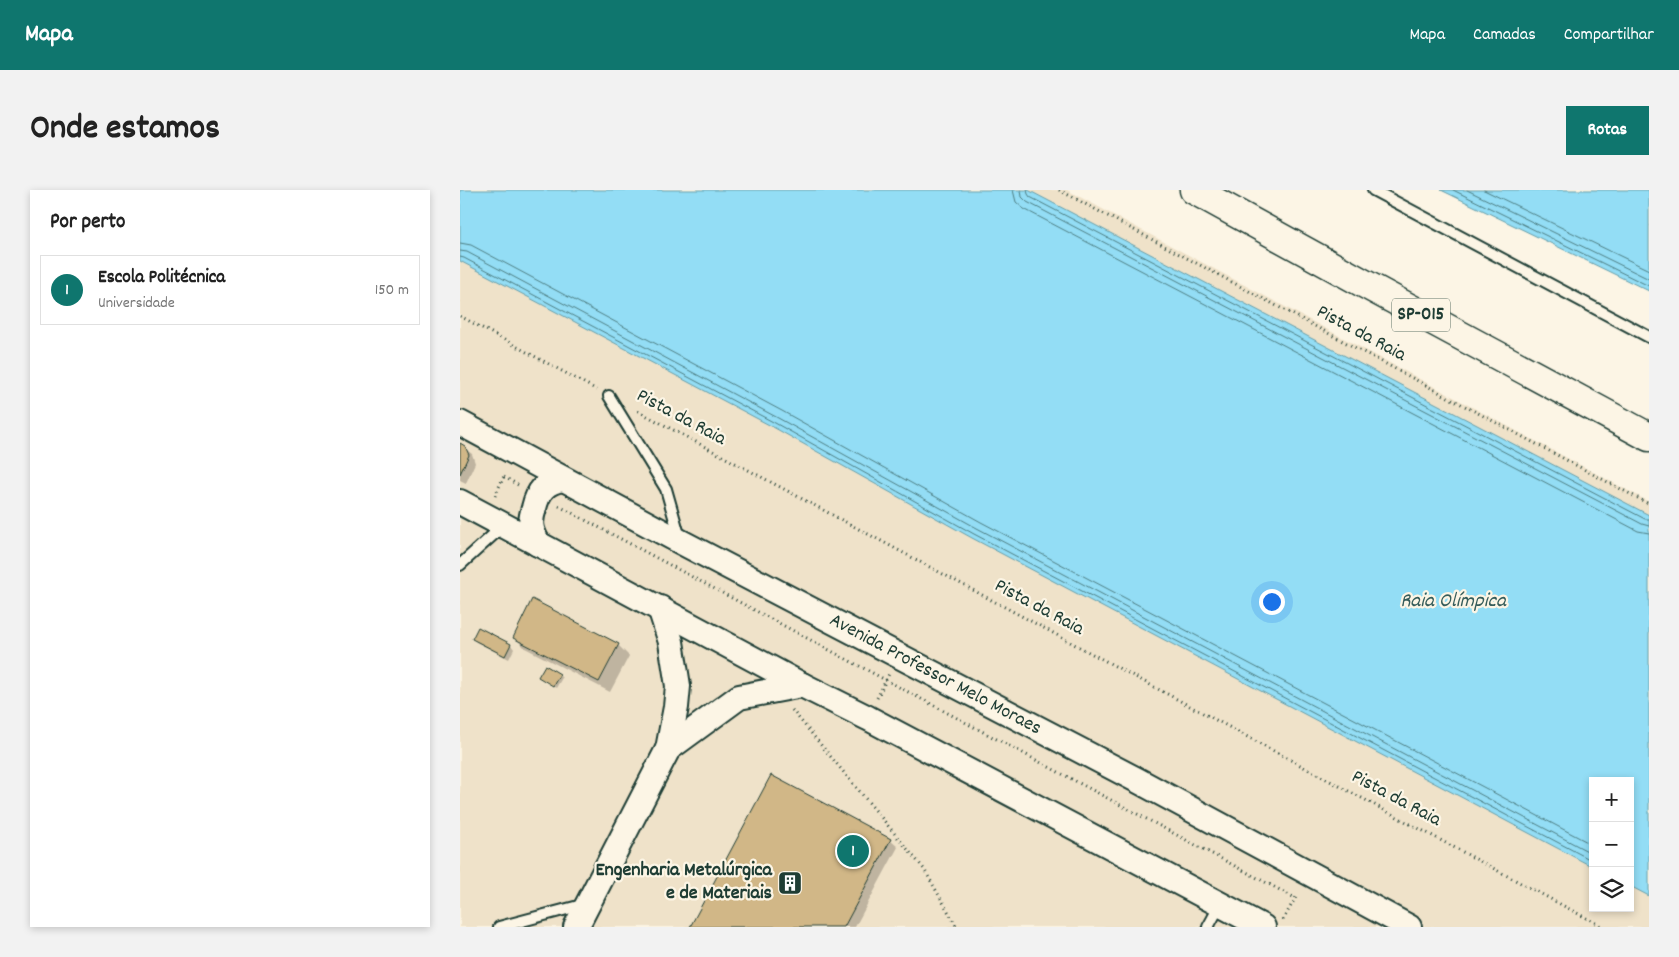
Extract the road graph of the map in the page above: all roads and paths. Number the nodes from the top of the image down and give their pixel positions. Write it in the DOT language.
graph roads {
  1 [pos="1058,190"];
  2 [pos="1194,190"];
  3 [pos="1373,190"];
  4 [pos="460,316"];
  5 [pos="1649,337"];
  6 [pos="609,396"];
  7 [pos="460,423"];
  8 [pos="1649,438"];
  9 [pos="515,453"];
  10 [pos="504,477"];
  11 [pos="562,479"];
  12 [pos="537,494"];
  13 [pos="460,502"];
  14 [pos="1649,504"];
  15 [pos="495,521"];
  16 [pos="681,542"];
  17 [pos="538,544"];
  18 [pos="460,565"];
  19 [pos="660,608"];
  20 [pos="898,656"];
  21 [pos="886,680"];
  22 [pos="802,685"];
  23 [pos="776,690"];
  24 [pos="868,718"];
  25 [pos="668,749"];
  26 [pos="587,904"];
  27 [pos="1220,905"];
  28 [pos="499,927"];
  29 [pos="576,927"];
  30 [pos="957,927"];
  31 [pos="1208,927"];
  32 [pos="1265,927"];
  33 [pos="1409,927"];
  34 [pos="1603,927"];
  1 -- 14 [label="path, Pista da Raia"];
  2 -- 8 [label="highway, SP-015"];
  3 -- 5 [label="lane"];
  4 -- 6 [label="path, Pista da Raia"];
  6 -- 16 [label="lane"];
  6 -- 34 [label="path, Pista da Raia"];
  7 -- 9 [label="street, Avenida Professor Melo Moraes"];
  9 -- 10 [label="path"];
  9 -- 11 [label="street, Avenida Professor Melo Moraes"];
  10 -- 12 [label="path"];
  10 -- 15 [label="path"];
  11 -- 12 [label="street"];
  11 -- 16 [label="street, Avenida Professor Melo Moraes"];
  12 -- 17 [label="street"];
  12 -- 21 [label="path"];
  13 -- 15 [label="street"];
  15 -- 17 [label="street"];
  15 -- 18 [label="lane"];
  16 -- 20 [label="street, Avenida Professor Melo Moraes"];
  17 -- 19 [label="street"];
  19 -- 22 [label="street"];
  19 -- 25 [label="street"];
  20 -- 21 [label="path"];
  20 -- 33 [label="street, Avenida Professor Melo Moraes"];
  21 -- 24 [label="path"];
  21 -- 32 [label="path"];
  22 -- 23 [label="street"];
  22 -- 24 [label="street"];
  23 -- 25 [label="street"];
  23 -- 30 [label="path"];
  24 -- 27 [label="street"];
  25 -- 26 [label="street"];
  26 -- 28 [label="lane"];
  26 -- 29 [label="street"];
  27 -- 31 [label="lane"];
  27 -- 32 [label="street"];
}
